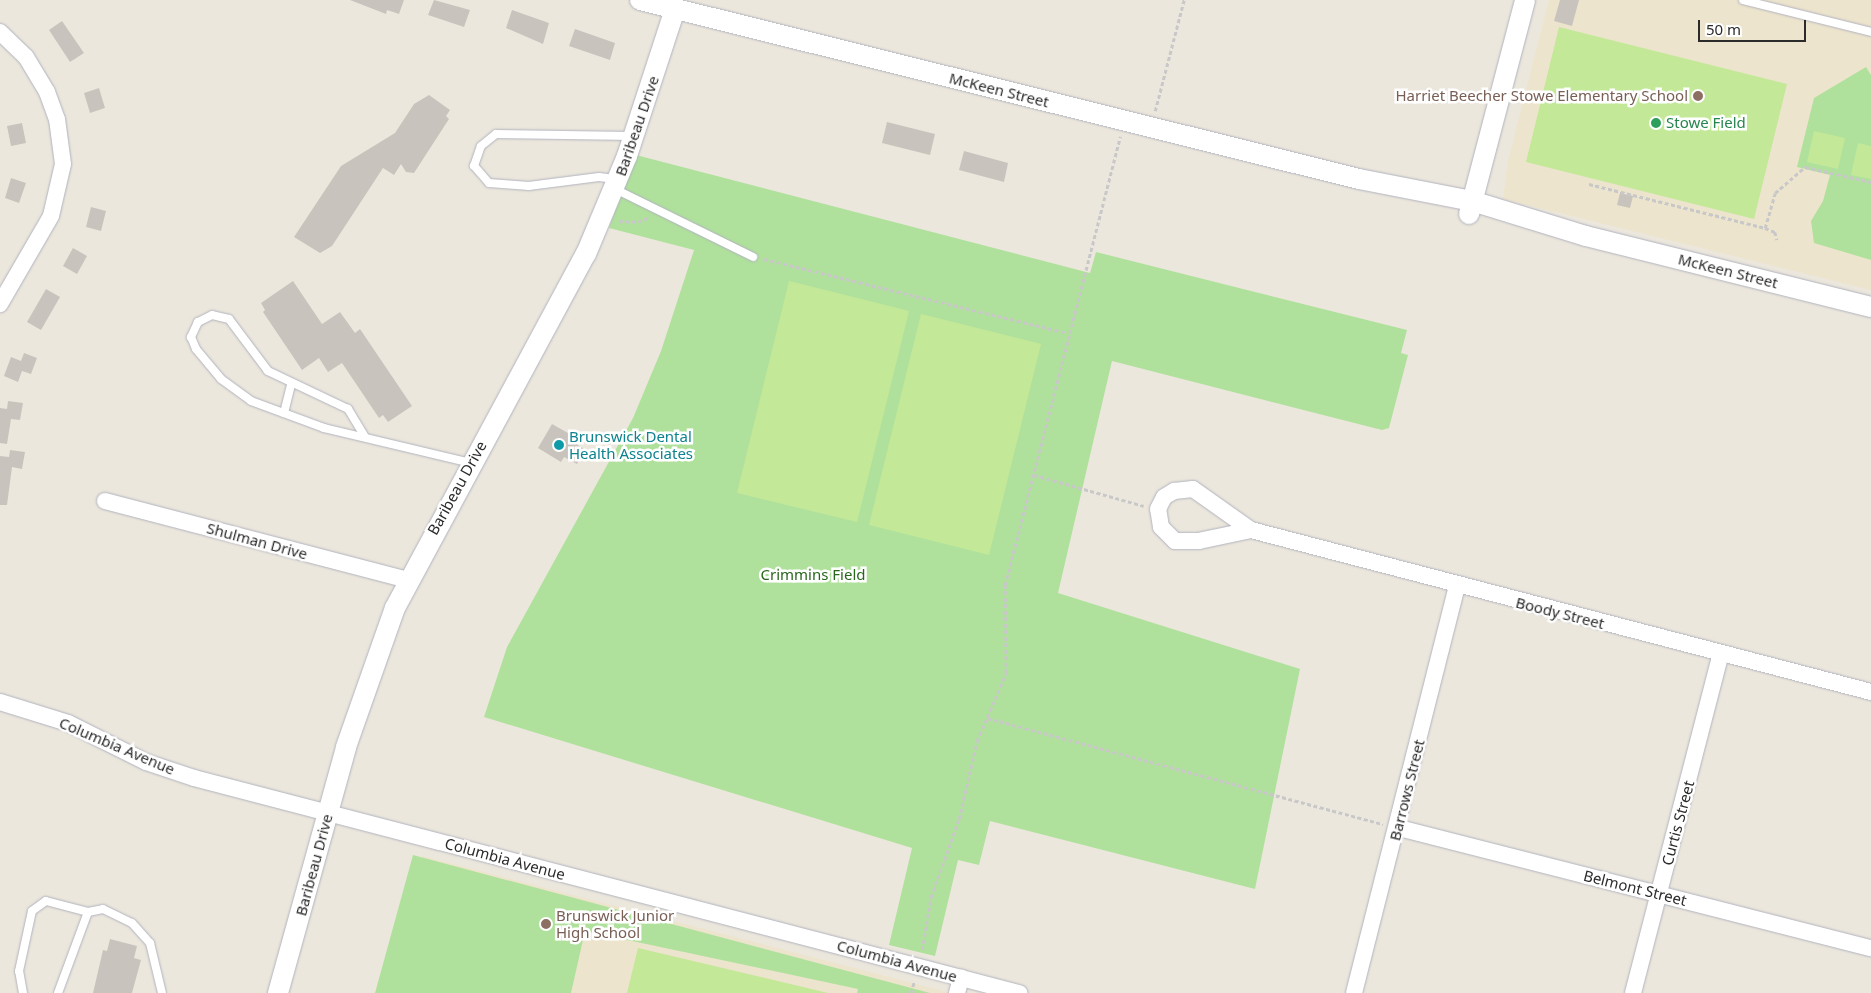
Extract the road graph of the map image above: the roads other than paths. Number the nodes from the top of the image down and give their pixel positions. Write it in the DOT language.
graph roads {
  1 [pos="640,0"];
  2 [pos="1525,0"];
  3 [pos="1743,0"];
  4 [pos="676,4"];
  5 [pos="0,32"];
  6 [pos="1871,32"];
  7 [pos="634,137"];
  8 [pos="617,184"];
  9 [pos="1470,207"];
  10 [pos="752,257"];
  11 [pos="6,281"];
  12 [pos="0,304"];
  13 [pos="1871,307"];
  14 [pos="291,384"];
  15 [pos="284,413"];
  16 [pos="366,437"];
  17 [pos="471,463"];
  18 [pos="105,501"];
  19 [pos="1250,530"];
  20 [pos="408,580"];
  21 [pos="1457,587"];
  22 [pos="1721,653"];
  23 [pos="1871,692"];
  24 [pos="0,702"];
  25 [pos="328,811"];
  26 [pos="1398,828"];
  27 [pos="1660,895"];
  28 [pos="88,912"];
  29 [pos="1871,948"];
  30 [pos="959,986"];
  31 [pos="23,993"];
  32 [pos="58,993"];
  33 [pos="162,993"];
  34 [pos="278,993"];
  35 [pos="1019,993"];
  36 [pos="1354,993"];
  37 [pos="1633,993"];
  1 -- 4 [label="street, McKeen Street"];
  2 -- 9 [label="street"];
  3 -- 6 [label="lane"];
  4 -- 7 [label="street, Baribeau Drive"];
  4 -- 9 [label="street, McKeen Street"];
  5 -- 11 [label="street"];
  7 -- 8 [label="street, Baribeau Drive"];
  7 -- 8 [label="lane"];
  8 -- 10 [label="lane"];
  8 -- 17 [label="street, Baribeau Drive"];
  9 -- 13 [label="street, McKeen Street"];
  11 -- 12 [label="street"];
  14 -- 15 [label="lane"];
  14 -- 15 [label="lane"];
  14 -- 16 [label="lane"];
  15 -- 16 [label="lane"];
  16 -- 17 [label="lane"];
  17 -- 20 [label="street, Baribeau Drive"];
  18 -- 20 [label="street, Shulman Drive"];
  19 -- 19 [label="street, Boody Street"];
  19 -- 21 [label="street, Boody Street"];
  20 -- 25 [label="street, Baribeau Drive"];
  21 -- 22 [label="street, Boody Street"];
  21 -- 26 [label="street, Barrows Street"];
  22 -- 23 [label="street, Boody Street"];
  22 -- 27 [label="street, Curtis Street"];
  24 -- 25 [label="street, Columbia Avenue"];
  25 -- 30 [label="street, Columbia Avenue"];
  25 -- 34 [label="street, Baribeau Drive"];
  26 -- 27 [label="street, Belmont Street"];
  26 -- 36 [label="street, Barrows Street"];
  27 -- 29 [label="street, Belmont Street"];
  27 -- 37 [label="street, Curtis Street"];
  28 -- 31 [label="lane"];
  28 -- 32 [label="lane"];
  28 -- 33 [label="lane"];
  30 -- 35 [label="street, Columbia Avenue"];
}
